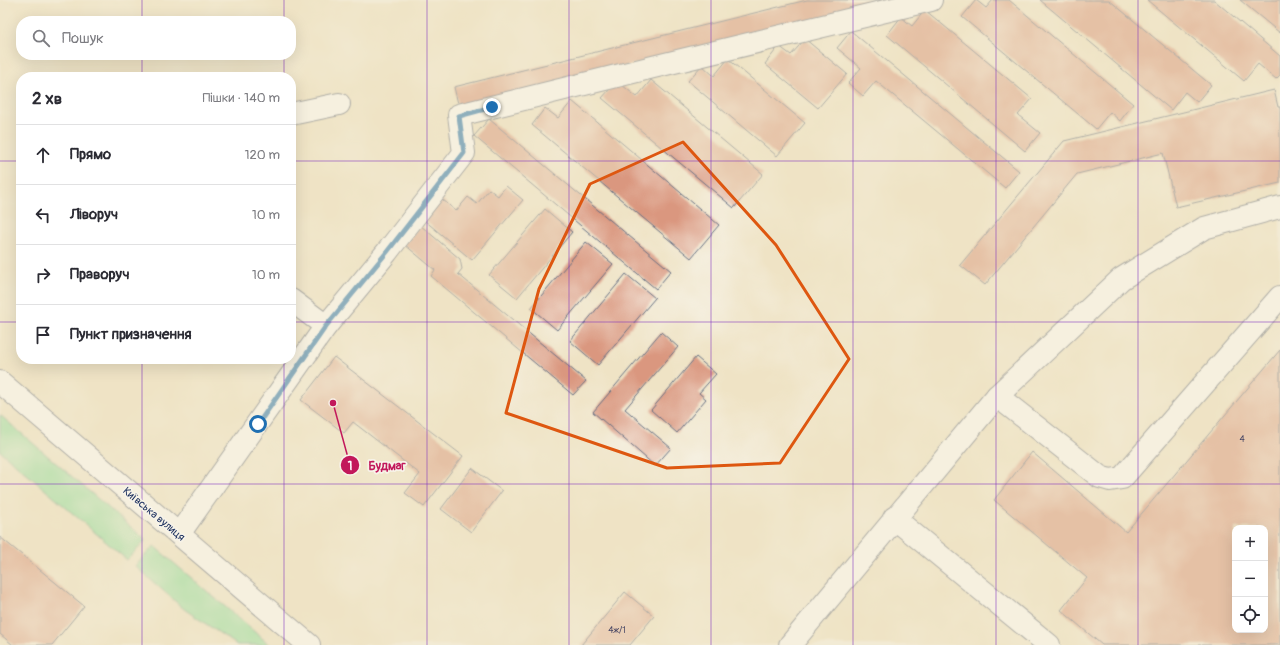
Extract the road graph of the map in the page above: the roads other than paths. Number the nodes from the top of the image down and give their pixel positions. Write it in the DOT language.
graph roads {
  1 [pos="932,0"];
  2 [pos="339,104"];
  3 [pos="296,113"];
  4 [pos="1280,207"];
  5 [pos="1280,297"];
  6 [pos="296,304"];
  7 [pos="326,326"];
  8 [pos="0,382"];
  9 [pos="997,396"];
  10 [pos="894,518"];
  11 [pos="179,534"];
  12 [pos="309,645"];
  13 [pos="790,645"];
  14 [pos="1049,645"];
  1 -- 7 [label="main road"];
  2 -- 3 [label="main road"];
  4 -- 9 [label="main road"];
  5 -- 9 [label="main road"];
  6 -- 7 [label="main road"];
  7 -- 11 [label="main road"];
  8 -- 11 [label="main road, Київська вулиця"];
  9 -- 10 [label="main road"];
  10 -- 13 [label="main road"];
  10 -- 14 [label="main road"];
  11 -- 12 [label="main road, Київська вулиця"];
}
